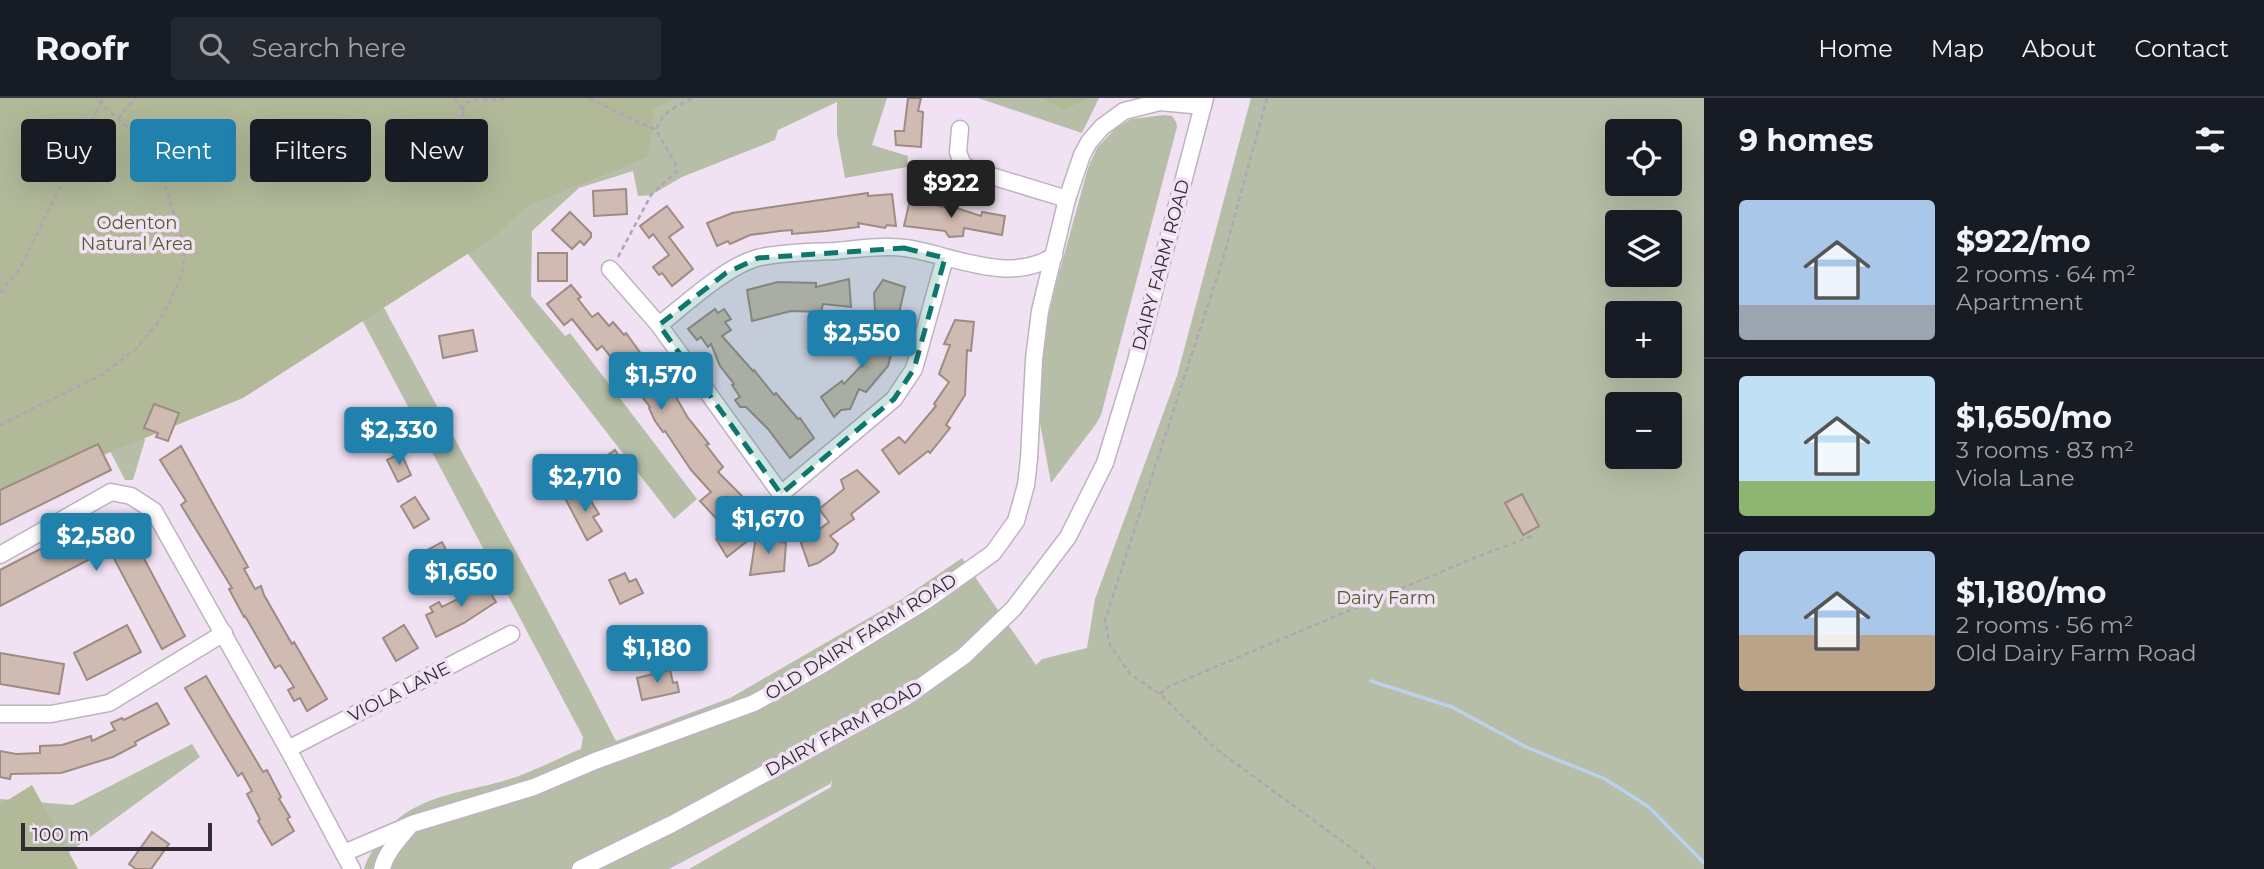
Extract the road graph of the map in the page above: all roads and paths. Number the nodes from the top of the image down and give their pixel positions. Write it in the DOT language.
graph roads {
  1 [pos="135,98"];
  2 [pos="454,98"];
  3 [pos="509,98"];
  4 [pos="589,98"];
  5 [pos="693,98"];
  6 [pos="1267,98"];
  7 [pos="493,99"];
  8 [pos="100,100"];
  9 [pos="1204,102"];
  10 [pos="463,110"];
  11 [pos="118,119"];
  12 [pos="463,119"];
  13 [pos="463,122"];
  14 [pos="655,129"];
  15 [pos="960,129"];
  16 [pos="1067,199"];
  17 [pos="1054,256"];
  18 [pos="945,258"];
  19 [pos="610,268"];
  20 [pos="0,293"];
  21 [pos="659,325"];
  22 [pos="0,425"];
  23 [pos="1532,536"];
  24 [pos="0,555"];
  25 [pos="224,633"];
  26 [pos="510,634"];
  27 [pos="1160,694"];
  28 [pos="0,714"];
  29 [pos="288,749"];
  30 [pos="412,824"];
  31 [pos="344,853"];
  32 [pos="352,869"];
  33 [pos="382,869"];
  34 [pos="580,869"];
  35 [pos="1375,869"];
  1 -- 11 [label="path"];
  2 -- 10 [label="path"];
  3 -- 7 [label="path"];
  4 -- 14 [label="path"];
  5 -- 14 [label="path"];
  6 -- 27 [label="path"];
  7 -- 10 [label="path"];
  8 -- 11 [label="path"];
  8 -- 20 [label="path"];
  9 -- 16 [label="street, OLD DAIRY FARM ROAD"];
  9 -- 34 [label="street, DAIRY FARM ROAD"];
  10 -- 12 [label="path"];
  11 -- 22 [label="path"];
  13 -- 13 [label="path"];
  14 -- 19 [label="path"];
  15 -- 16 [label="street"];
  16 -- 17 [label="street, OLD DAIRY FARM ROAD"];
  17 -- 18 [label="street"];
  17 -- 30 [label="street, OLD DAIRY FARM ROAD"];
  18 -- 21 [label="street"];
  18 -- 21 [label="street"];
  19 -- 21 [label="street"];
  23 -- 27 [label="path"];
  24 -- 25 [label="street"];
  25 -- 28 [label="street"];
  25 -- 29 [label="street"];
  26 -- 29 [label="street, VIOLA LANE"];
  27 -- 35 [label="path"];
  29 -- 31 [label="street"];
  30 -- 31 [label="street, OLD DAIRY FARM ROAD"];
  30 -- 33 [label="street"];
  31 -- 32 [label="street"];
}
